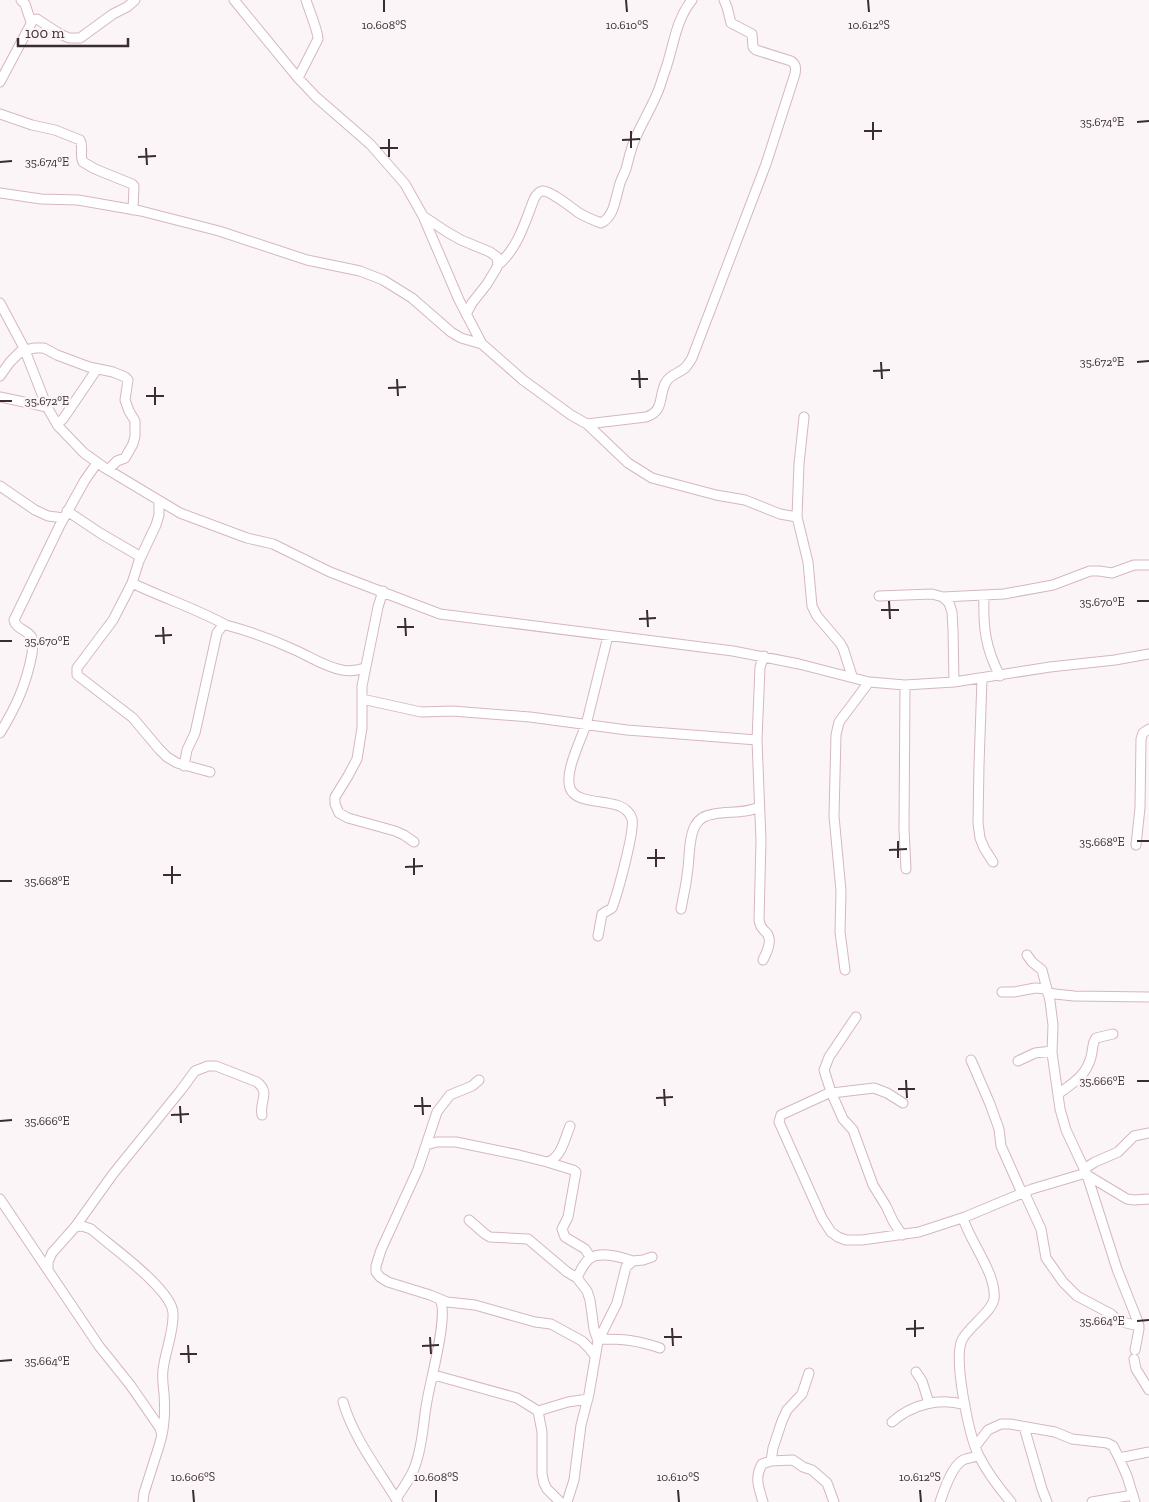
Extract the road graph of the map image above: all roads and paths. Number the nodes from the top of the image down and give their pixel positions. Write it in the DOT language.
graph roads {
  1 [pos="21,0"];
  2 [pos="135,0"];
  3 [pos="234,0"];
  4 [pos="306,0"];
  5 [pos="692,0"];
  6 [pos="724,0"];
  7 [pos="31,22"];
  8 [pos="298,78"];
  9 [pos="0,82"];
  10 [pos="0,114"];
  11 [pos="0,192"];
  12 [pos="133,210"];
  13 [pos="423,216"];
  14 [pos="498,265"];
  15 [pos="0,304"];
  16 [pos="466,314"];
  17 [pos="482,344"];
  18 [pos="24,349"];
  19 [pos="98,369"];
  20 [pos="0,376"];
  21 [pos="0,397"];
  22 [pos="47,407"];
  23 [pos="804,417"];
  24 [pos="57,424"];
  25 [pos="587,424"];
  26 [pos="97,463"];
  27 [pos="108,470"];
  28 [pos="0,486"];
  29 [pos="159,502"];
  30 [pos="65,515"];
  31 [pos="798,517"];
  32 [pos="141,557"];
  33 [pos="1149,565"];
  34 [pos="132,583"];
  35 [pos="383,591"];
  36 [pos="879,596"];
  37 [pos="984,596"];
  38 [pos="942,597"];
  39 [pos="214,618"];
  40 [pos="226,624"];
  41 [pos="217,633"];
  42 [pos="608,636"];
  43 [pos="1149,654"];
  44 [pos="764,656"];
  45 [pos="365,668"];
  46 [pos="852,676"];
  47 [pos="1000,676"];
  48 [pos="982,679"];
  49 [pos="869,682"];
  50 [pos="954,682"];
  51 [pos="905,685"];
  52 [pos="362,699"];
  53 [pos="586,724"];
  54 [pos="1149,729"];
  55 [pos="0,733"];
  56 [pos="757,740"];
  57 [pos="184,766"];
  58 [pos="210,772"];
  59 [pos="759,807"];
  60 [pos="414,842"];
  61 [pos="1136,845"];
  62 [pos="992,862"];
  63 [pos="906,869"];
  64 [pos="681,909"];
  65 [pos="598,936"];
  66 [pos="1027,954"];
  67 [pos="763,960"];
  68 [pos="845,970"];
  69 [pos="1047,990"];
  70 [pos="1002,992"];
  71 [pos="1149,997"];
  72 [pos="856,1017"];
  73 [pos="1113,1034"];
  74 [pos="1052,1051"];
  75 [pos="971,1060"];
  76 [pos="1018,1061"];
  77 [pos="479,1080"];
  78 [pos="831,1093"];
  79 [pos="1058,1094"];
  80 [pos="903,1103"];
  81 [pos="262,1115"];
  82 [pos="570,1126"];
  83 [pos="432,1127"];
  84 [pos="1149,1133"];
  85 [pos="441,1142"];
  86 [pos="426,1145"];
  87 [pos="547,1162"];
  88 [pos="1086,1173"];
  89 [pos="1023,1192"];
  90 [pos="0,1199"];
  91 [pos="1149,1199"];
  92 [pos="964,1218"];
  93 [pos="469,1220"];
  94 [pos="78,1223"];
  95 [pos="902,1235"];
  96 [pos="652,1257"];
  97 [pos="591,1258"];
  98 [pos="632,1261"];
  99 [pos="48,1269"];
  100 [pos="577,1278"];
  101 [pos="440,1300"];
  102 [pos="1139,1326"];
  103 [pos="599,1340"];
  104 [pos="660,1348"];
  105 [pos="595,1356"];
  106 [pos="916,1372"];
  107 [pos="809,1373"];
  108 [pos="434,1375"];
  109 [pos="1149,1390"];
  110 [pos="588,1399"];
  111 [pos="343,1402"];
  112 [pos="929,1403"];
  113 [pos="965,1405"];
  114 [pos="538,1411"];
  115 [pos="892,1422"];
  116 [pos="1024,1427"];
  117 [pos="162,1435"];
  118 [pos="975,1447"];
  119 [pos="1149,1452"];
  120 [pos="979,1456"];
  121 [pos="1119,1458"];
  122 [pos="771,1461"];
  123 [pos="1134,1498"];
  124 [pos="397,1501"];
  125 [pos="143,1502"];
  126 [pos="560,1502"];
  127 [pos="567,1502"];
  128 [pos="763,1502"];
  129 [pos="834,1502"];
  130 [pos="940,1502"];
  131 [pos="1011,1502"];
  132 [pos="1047,1502"];
  133 [pos="1092,1502"];
  1 -- 7 [label="street"];
  2 -- 7 [label="street"];
  3 -- 8 [label="street"];
  4 -- 8 [label="street"];
  5 -- 14 [label="street"];
  6 -- 25 [label="street"];
  7 -- 9 [label="street"];
  8 -- 13 [label="street"];
  10 -- 12 [label="street"];
  11 -- 12 [label="street"];
  12 -- 17 [label="street"];
  13 -- 14 [label="street"];
  13 -- 16 [label="street"];
  14 -- 16 [label="street"];
  15 -- 18 [label="street"];
  16 -- 17 [label="street"];
  17 -- 25 [label="street"];
  18 -- 19 [label="street"];
  18 -- 20 [label="street"];
  18 -- 22 [label="street"];
  19 -- 24 [label="street"];
  19 -- 27 [label="street"];
  21 -- 22 [label="street"];
  22 -- 24 [label="street"];
  23 -- 31 [label="street"];
  24 -- 26 [label="street"];
  25 -- 31 [label="street"];
  26 -- 27 [label="street"];
  26 -- 30 [label="street"];
  27 -- 29 [label="street"];
  28 -- 30 [label="street"];
  29 -- 32 [label="street"];
  29 -- 35 [label="street"];
  30 -- 32 [label="street"];
  30 -- 55 [label="street"];
  31 -- 46 [label="street"];
  32 -- 34 [label="street"];
  33 -- 37 [label="street"];
  34 -- 39 [label="street"];
  34 -- 57 [label="street"];
  35 -- 42 [label="street"];
  35 -- 45 [label="street"];
  36 -- 38 [label="street"];
  37 -- 38 [label="street"];
  37 -- 47 [label="street"];
  38 -- 50 [label="street"];
  39 -- 40 [label="street"];
  39 -- 41 [label="street"];
  40 -- 41 [label="street"];
  40 -- 45 [label="street"];
  41 -- 57 [label="street"];
  42 -- 44 [label="street"];
  42 -- 53 [label="street"];
  43 -- 47 [label="street"];
  44 -- 46 [label="street"];
  44 -- 56 [label="street"];
  45 -- 52 [label="street"];
  46 -- 49 [label="street"];
  47 -- 48 [label="street"];
  48 -- 50 [label="street"];
  48 -- 62 [label="street"];
  49 -- 51 [label="street"];
  49 -- 68 [label="street"];
  50 -- 51 [label="street"];
  51 -- 63 [label="street"];
  52 -- 53 [label="street"];
  52 -- 60 [label="street"];
  53 -- 56 [label="street"];
  53 -- 65 [label="street"];
  54 -- 61 [label="street"];
  56 -- 59 [label="street"];
  57 -- 58 [label="street"];
  59 -- 64 [label="street"];
  59 -- 67 [label="street"];
  66 -- 69 [label="street"];
  69 -- 70 [label="street"];
  69 -- 71 [label="street"];
  69 -- 74 [label="street"];
  72 -- 78 [label="street"];
  73 -- 79 [label="street"];
  74 -- 76 [label="street"];
  74 -- 79 [label="street"];
  75 -- 89 [label="street"];
  77 -- 83 [label="street"];
  78 -- 80 [label="street"];
  78 -- 95 [label="street"];
  78 -- 95 [label="street"];
  79 -- 88 [label="street"];
  81 -- 94 [label="street"];
  82 -- 87 [label="street"];
  83 -- 85 [label="street"];
  83 -- 86 [label="street"];
  84 -- 88 [label="street"];
  85 -- 86 [label="street"];
  85 -- 87 [label="street"];
  86 -- 101 [label="street"];
  87 -- 97 [label="street"];
  88 -- 89 [label="street"];
  88 -- 91 [label="street"];
  88 -- 102 [label="street"];
  89 -- 92 [label="street"];
  89 -- 102 [label="street"];
  90 -- 99 [label="street"];
  92 -- 95 [label="street"];
  92 -- 113 [label="street"];
  93 -- 100 [label="street"];
  94 -- 99 [label="street"];
  94 -- 117 [label="street"];
  96 -- 98 [label="street"];
  97 -- 98 [label="street"];
  97 -- 100 [label="street"];
  98 -- 103 [label="street"];
  99 -- 117 [label="street"];
  100 -- 103 [label="street"];
  101 -- 105 [label="street"];
  101 -- 108 [label="street"];
  102 -- 109 [label="street"];
  103 -- 104 [label="street"];
  103 -- 105 [label="street"];
  105 -- 110 [label="street"];
  106 -- 112 [label="street"];
  107 -- 122 [label="street"];
  108 -- 114 [label="street"];
  108 -- 124 [label="street"];
  110 -- 114 [label="street"];
  110 -- 127 [label="street"];
  111 -- 124 [label="street"];
  112 -- 113 [label="street"];
  112 -- 115 [label="street"];
  113 -- 118 [label="street"];
  114 -- 126 [label="street"];
  116 -- 118 [label="street"];
  116 -- 121 [label="street"];
  116 -- 132 [label="street"];
  117 -- 125 [label="street"];
  118 -- 120 [label="street"];
  119 -- 121 [label="street"];
  120 -- 130 [label="street"];
  120 -- 131 [label="street"];
  121 -- 123 [label="street"];
  122 -- 128 [label="street"];
  122 -- 129 [label="street"];
  123 -- 133 [label="street"];
}
